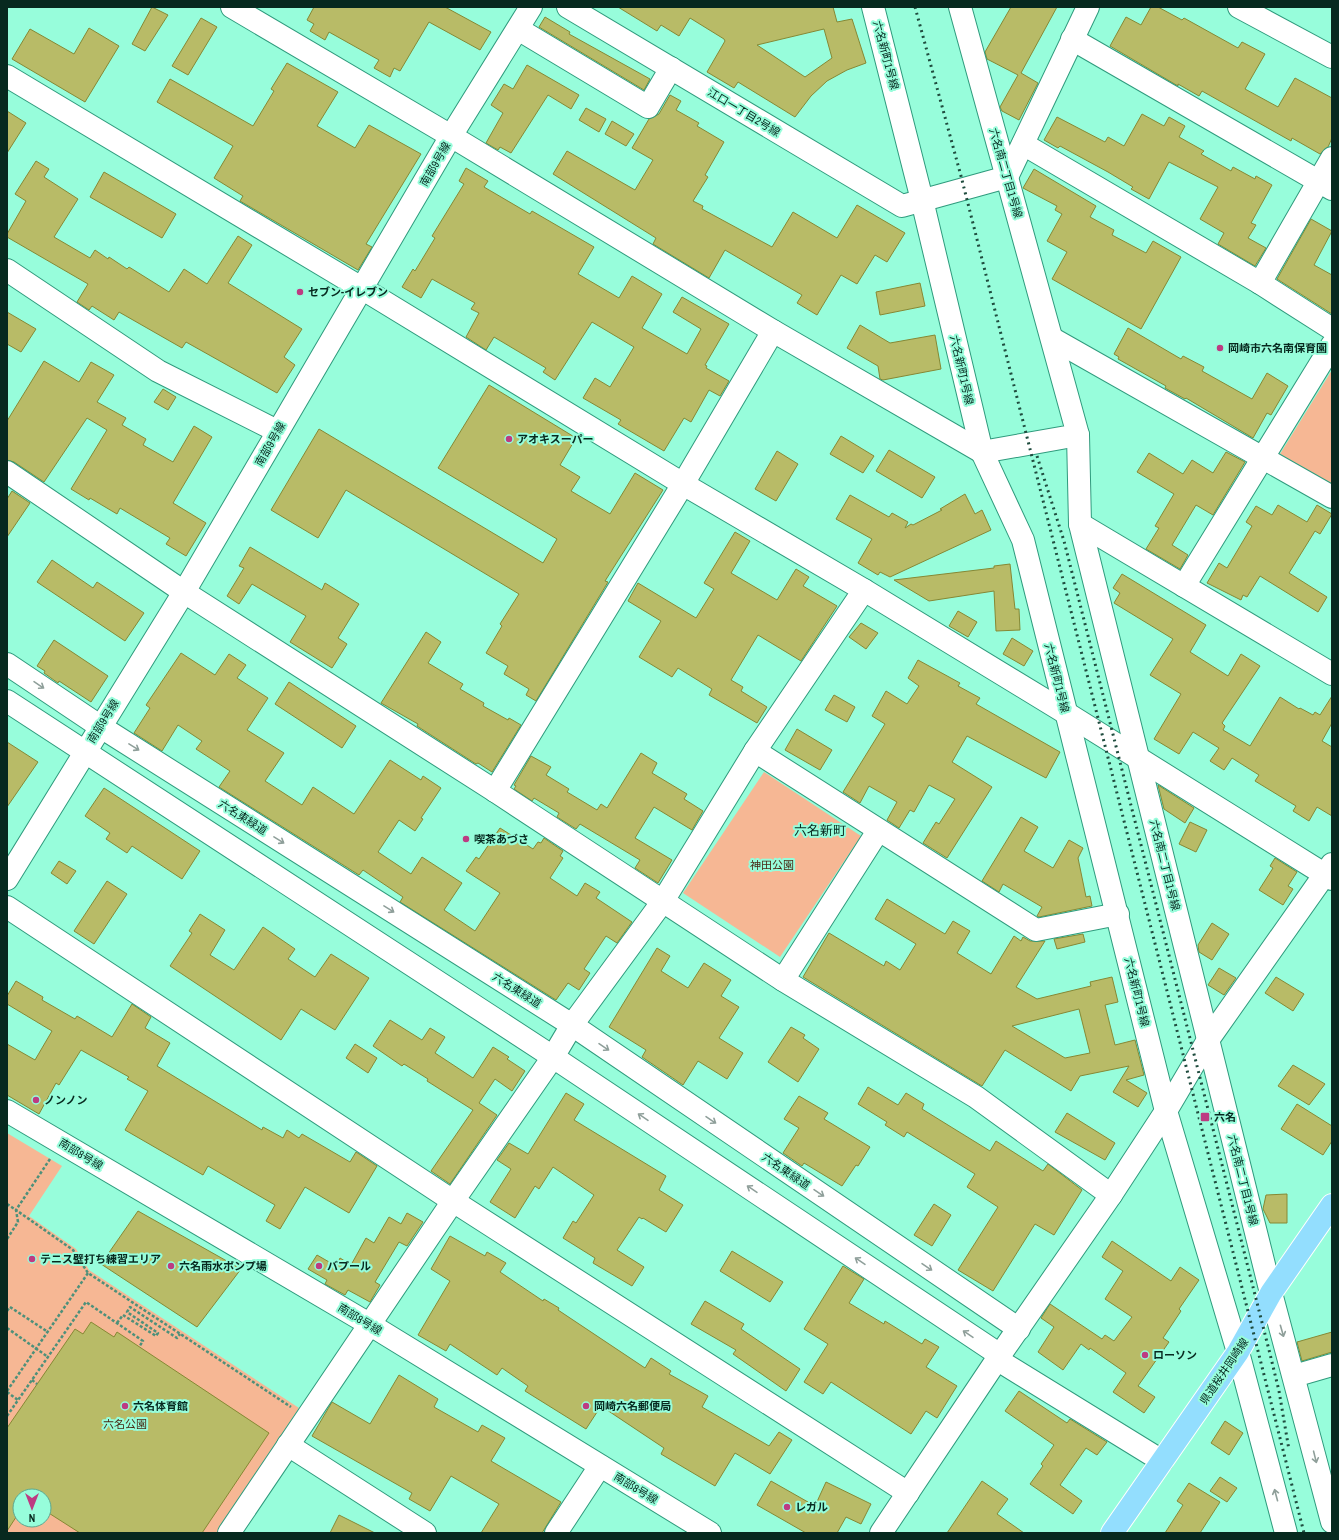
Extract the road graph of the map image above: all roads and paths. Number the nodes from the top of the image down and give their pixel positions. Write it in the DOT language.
graph roads {
  1 [pos="232,7"];
  2 [pos="531,7"];
  3 [pos="568,7"];
  4 [pos="873,7"];
  5 [pos="960,7"];
  6 [pos="1088,7"];
  7 [pos="1239,7"];
  8 [pos="518,29"];
  9 [pos="1072,39"];
  10 [pos="1332,57"];
  11 [pos="671,68"];
  12 [pos="7,76"];
  13 [pos="451,136"];
  14 [pos="1023,144"];
  15 [pos="1332,158"];
  16 [pos="1007,177"];
  17 [pos="1325,185"];
  18 [pos="922,200"];
  19 [pos="7,270"];
  20 [pos="1260,283"];
  21 [pos="363,289"];
  22 [pos="1332,329"];
  23 [pos="773,331"];
  24 [pos="1053,339"];
  25 [pos="1332,345"];
  26 [pos="277,432"];
  27 [pos="1078,435"];
  28 [pos="982,452"];
  29 [pos="1264,458"];
  30 [pos="7,472"];
  31 [pos="683,484"];
  32 [pos="1332,497"];
  33 [pos="1080,524"];
  34 [pos="1184,586"];
  35 [pos="864,590"];
  36 [pos="184,592"];
  37 [pos="7,664"];
  38 [pos="1332,674"];
  39 [pos="7,701"];
  40 [pos="1066,713"];
  41 [pos="101,726"];
  42 [pos="85,751"];
  43 [pos="755,751"];
  44 [pos="1138,758"];
  45 [pos="495,790"];
  46 [pos="878,831"];
  47 [pos="1330,872"];
  48 [pos="7,879"];
  49 [pos="663,901"];
  50 [pos="7,907"];
  51 [pos="1118,914"];
  52 [pos="783,980"];
  53 [pos="572,1025"];
  54 [pos="1208,1040"];
  55 [pos="553,1057"];
  56 [pos="7,1111"];
  57 [pos="1166,1111"];
  58 [pos="61,1142"];
  59 [pos="1111,1195"];
  60 [pos="453,1201"];
  61 [pos="7,1204"];
  62 [pos="1332,1205"];
  63 [pos="16,1210"];
  64 [pos="7,1239"];
  65 [pos="88,1273"];
  66 [pos="1272,1293"];
  67 [pos="7,1311"];
  68 [pos="117,1323"];
  69 [pos="369,1324"];
  70 [pos="7,1328"];
  71 [pos="1018,1329"];
  72 [pos="48,1332"];
  73 [pos="180,1334"];
  74 [pos="139,1347"];
  75 [pos="1238,1352"];
  76 [pos="48,1357"];
  77 [pos="999,1358"];
  78 [pos="1332,1365"];
  79 [pos="1294,1376"];
  80 [pos="32,1380"];
  81 [pos="37,1384"];
  82 [pos="7,1392"];
  83 [pos="18,1400"];
  84 [pos="7,1416"];
  85 [pos="306,1417"];
  86 [pos="288,1445"];
  87 [pos="1162,1461"];
  88 [pos="600,1466"];
  89 [pos="908,1493"];
  90 [pos="1332,1522"];
  91 [pos="229,1533"];
  92 [pos="425,1533"];
  93 [pos="556,1533"];
  94 [pos="710,1533"];
  95 [pos="881,1533"];
  96 [pos="1112,1533"];
  97 [pos="1286,1533"];
  1 -- 13 [label="street"];
  2 -- 8 [label="street, 南部9号線"];
  3 -- 11 [label="street, 江口一丁目2号線"];
  4 -- 18 [label="street, 六名新町1号線"];
  5 -- 16 [label="street, 六名南二丁目1号線"];
  6 -- 9 [label="street"];
  7 -- 10 [label="street"];
  8 -- 11 [label="street"];
  8 -- 13 [label="street, 南部9号線"];
  9 -- 14 [label="street"];
  9 -- 17 [label="street"];
  11 -- 18 [label="street, 江口一丁目2号線"];
  12 -- 21 [label="street"];
  13 -- 21 [label="street, 南部9号線"];
  13 -- 23 [label="street"];
  14 -- 16 [label="street"];
  14 -- 20 [label="street"];
  15 -- 17 [label="street"];
  16 -- 18 [label="street, 江口一丁目2号線"];
  16 -- 24 [label="street, 六名南二丁目1号線"];
  17 -- 20 [label="street"];
  18 -- 28 [label="street, 六名新町1号線"];
  19 -- 26 [label="street"];
  20 -- 22 [label="street"];
  21 -- 26 [label="street, 南部9号線"];
  21 -- 31 [label="street"];
  23 -- 28 [label="street"];
  23 -- 31 [label="street"];
  24 -- 27 [label="street, 六名南二丁目1号線"];
  24 -- 29 [label="street"];
  25 -- 29 [label="street"];
  26 -- 36 [label="street, 南部9号線"];
  27 -- 28 [label="street"];
  27 -- 33 [label="street, 六名南二丁目1号線"];
  28 -- 40 [label="street, 六名新町1号線"];
  29 -- 32 [label="street"];
  29 -- 34 [label="street"];
  30 -- 36 [label="street"];
  31 -- 35 [label="street"];
  31 -- 45 [label="street"];
  33 -- 34 [label="street"];
  33 -- 44 [label="street, 六名南二丁目1号線"];
  34 -- 38 [label="street"];
  35 -- 40 [label="street"];
  35 -- 43 [label="street"];
  36 -- 41 [label="street, 南部9号線"];
  36 -- 45 [label="street"];
  37 -- 41 [label="street, 六名東緑道, one-way"];
  39 -- 42 [label="street"];
  40 -- 44 [label="street"];
  40 -- 51 [label="street, 六名新町1号線"];
  41 -- 42 [label="street, 南部9号線"];
  41 -- 53 [label="street, 六名東緑道, one-way"];
  42 -- 48 [label="street, 南部9号線"];
  42 -- 55 [label="street"];
  43 -- 46 [label="street"];
  43 -- 49 [label="street"];
  44 -- 47 [label="street"];
  44 -- 54 [label="street, 六名南二丁目1号線"];
  45 -- 49 [label="street"];
  46 -- 51 [label="street"];
  46 -- 52 [label="street"];
  47 -- 54 [label="street"];
  49 -- 52 [label="street"];
  49 -- 53 [label="street"];
  50 -- 60 [label="street"];
  51 -- 57 [label="street, 六名新町1号線"];
  52 -- 59 [label="street"];
  53 -- 55 [label="street"];
  53 -- 71 [label="street, 六名東緑道, one-way"];
  54 -- 57 [label="street"];
  54 -- 66 [label="street, 六名南二丁目1号線"];
  55 -- 60 [label="street"];
  77 -- 55 [label="street, one-way"];
  56 -- 58 [label="street, 南部8号線"];
  57 -- 59 [label="street"];
  57 -- 75 [label="street, 六名新町1号線"];
  58 -- 63 [label="path"];
  58 -- 69 [label="street, 南部8号線"];
  59 -- 71 [label="street"];
  60 -- 69 [label="street"];
  60 -- 89 [label="street"];
  61 -- 63 [label="path"];
  62 -- 66 [label="main road, 県道桜井岡崎線"];
  63 -- 64 [label="path"];
  63 -- 65 [label="path"];
  65 -- 72 [label="path"];
  65 -- 73 [label="path"];
  66 -- 75 [label="main road, 県道桜井岡崎線"];
  66 -- 79 [label="street, 六名南二丁目1号線, one-way"];
  67 -- 72 [label="path"];
  68 -- 73 [label="path"];
  68 -- 74 [label="path"];
  68 -- 76 [label="path"];
  69 -- 85 [label="street"];
  69 -- 88 [label="street, 南部8号線"];
  70 -- 76 [label="path"];
  71 -- 77 [label="street"];
  72 -- 82 [label="path"];
  73 -- 85 [label="path"];
  75 -- 87 [label="main road, 県道桜井岡崎線"];
  97 -- 75 [label="street, 六名新町1号線, one-way"];
  76 -- 80 [label="path"];
  77 -- 87 [label="street"];
  77 -- 89 [label="street"];
  78 -- 79 [label="street"];
  79 -- 90 [label="street, 六名南二丁目1号線, one-way"];
  80 -- 81 [label="path"];
  80 -- 83 [label="path"];
  82 -- 83 [label="path"];
  83 -- 84 [label="path"];
  85 -- 86 [label="street"];
  86 -- 91 [label="street"];
  86 -- 92 [label="street"];
  87 -- 96 [label="main road, 県道桜井岡崎線"];
  88 -- 93 [label="street"];
  88 -- 94 [label="street, 南部8号線"];
  89 -- 95 [label="street"];
}
